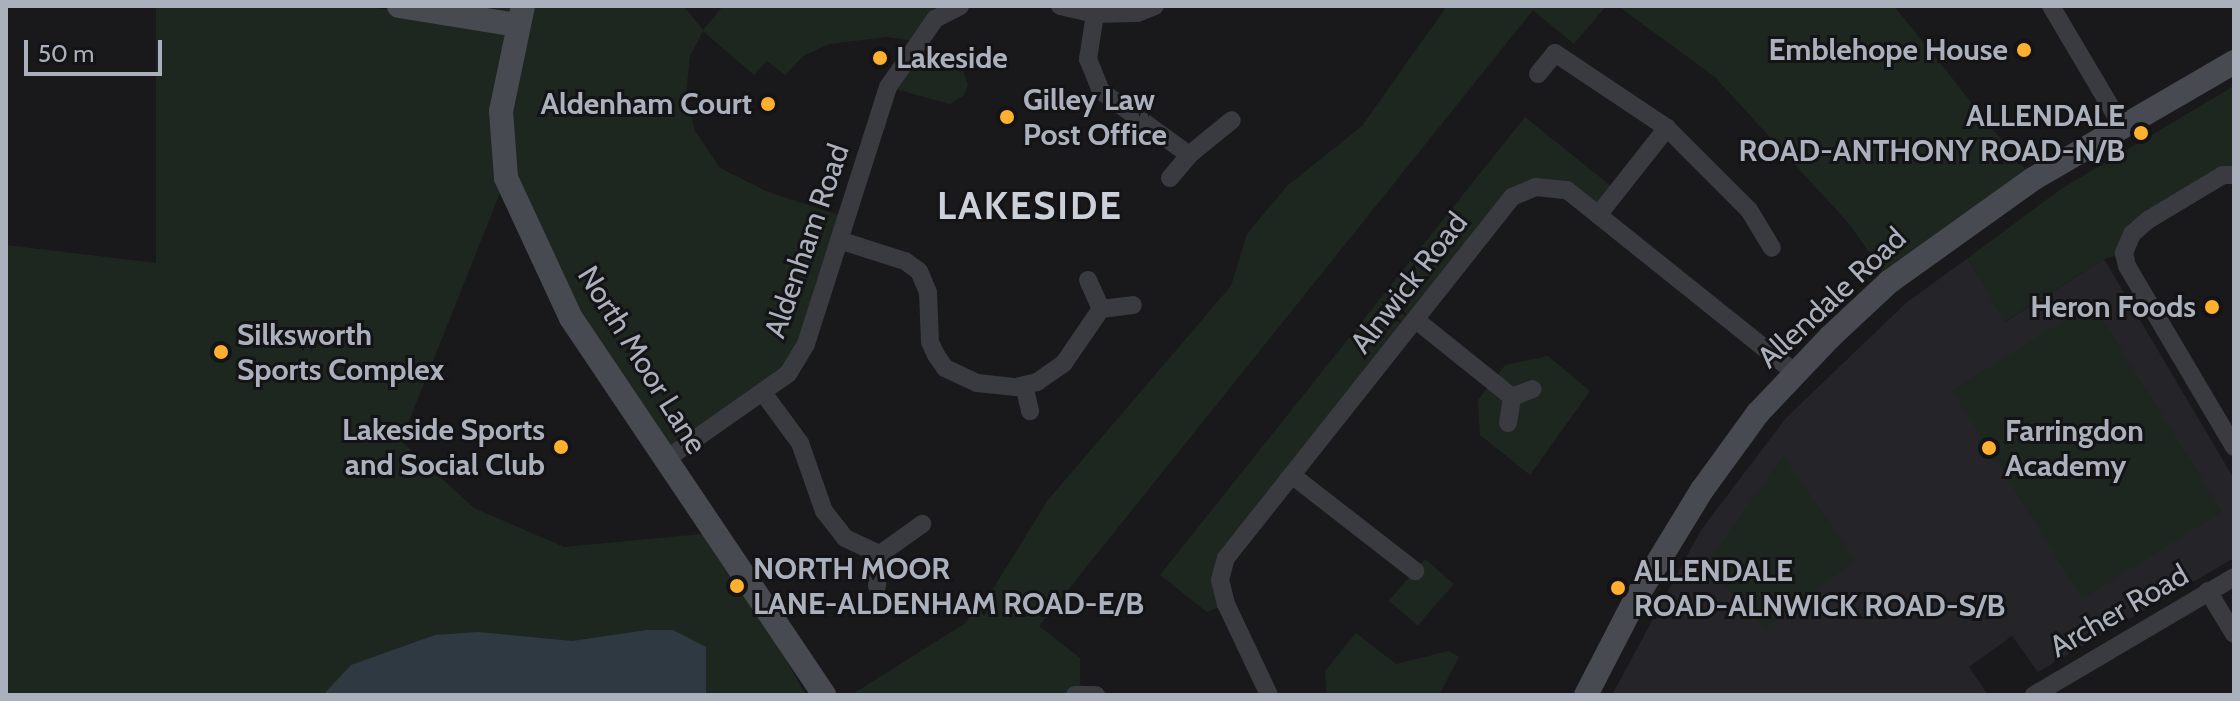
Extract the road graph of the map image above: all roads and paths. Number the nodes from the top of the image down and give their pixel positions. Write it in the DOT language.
graph roads {
  1 [pos="399,6"];
  2 [pos="960,6"];
  3 [pos="1060,6"];
  4 [pos="1155,6"];
  5 [pos="2051,6"];
  6 [pos="1095,14"];
  7 [pos="521,16"];
  8 [pos="2234,62"];
  9 [pos="1538,74"];
  10 [pos="1232,120"];
  11 [pos="2122,126"];
  12 [pos="1667,128"];
  13 [pos="1189,155"];
  14 [pos="2234,175"];
  15 [pos="1170,178"];
  16 [pos="1599,214"];
  17 [pos="839,240"];
  18 [pos="1772,248"];
  19 [pos="1088,280"];
  20 [pos="1133,305"];
  21 [pos="1101,309"];
  22 [pos="1416,320"];
  23 [pos="1794,372"];
  24 [pos="1024,385"];
  25 [pos="1533,389"];
  26 [pos="764,394"];
  27 [pos="1512,397"];
  28 [pos="1030,411"];
  29 [pos="1508,423"];
  30 [pos="2234,447"];
  31 [pos="665,460"];
  32 [pos="1293,476"];
  33 [pos="922,524"];
  34 [pos="880,554"];
  35 [pos="1415,571"];
  36 [pos="2234,577"];
  37 [pos="877,586"];
  38 [pos="2208,591"];
  39 [pos="2234,634"];
  40 [pos="2053,689"];
  41 [pos="824,695"];
  42 [pos="1075,695"];
  43 [pos="1096,695"];
  44 [pos="1269,695"];
  45 [pos="1586,695"];
  46 [pos="2034,695"];
  1 -- 7 [label="street"];
  2 -- 17 [label="street, Aldenham Road"];
  3 -- 6 [label="street"];
  4 -- 6 [label="street"];
  5 -- 11 [label="street"];
  6 -- 13 [label="street"];
  7 -- 31 [label="street, North Moor Lane"];
  8 -- 11 [label="street, Allendale Road"];
  9 -- 12 [label="street"];
  10 -- 13 [label="street"];
  11 -- 23 [label="street, Allendale Road"];
  12 -- 16 [label="street"];
  12 -- 18 [label="street"];
  13 -- 15 [label="street"];
  14 -- 30 [label="street"];
  16 -- 22 [label="street, Alnwick Road"];
  16 -- 23 [label="street, Alnwick Road"];
  17 -- 24 [label="street"];
  17 -- 26 [label="street, Aldenham Road"];
  19 -- 21 [label="street"];
  20 -- 21 [label="street"];
  21 -- 24 [label="street"];
  22 -- 27 [label="street"];
  22 -- 32 [label="street, Alnwick Road"];
  23 -- 45 [label="street, Allendale Road"];
  24 -- 28 [label="street"];
  25 -- 27 [label="street"];
  26 -- 31 [label="street, Aldenham Road"];
  26 -- 34 [label="street"];
  27 -- 29 [label="street"];
  31 -- 41 [label="street, North Moor Lane"];
  32 -- 35 [label="street"];
  32 -- 44 [label="street, Alnwick Road"];
  33 -- 34 [label="street"];
  34 -- 37 [label="street"];
  36 -- 38 [label="street, Archer Road"];
  38 -- 39 [label="street"];
  38 -- 40 [label="street, Archer Road"];
  40 -- 46 [label="street, Archer Road"];
  42 -- 43 [label="street"];
}
